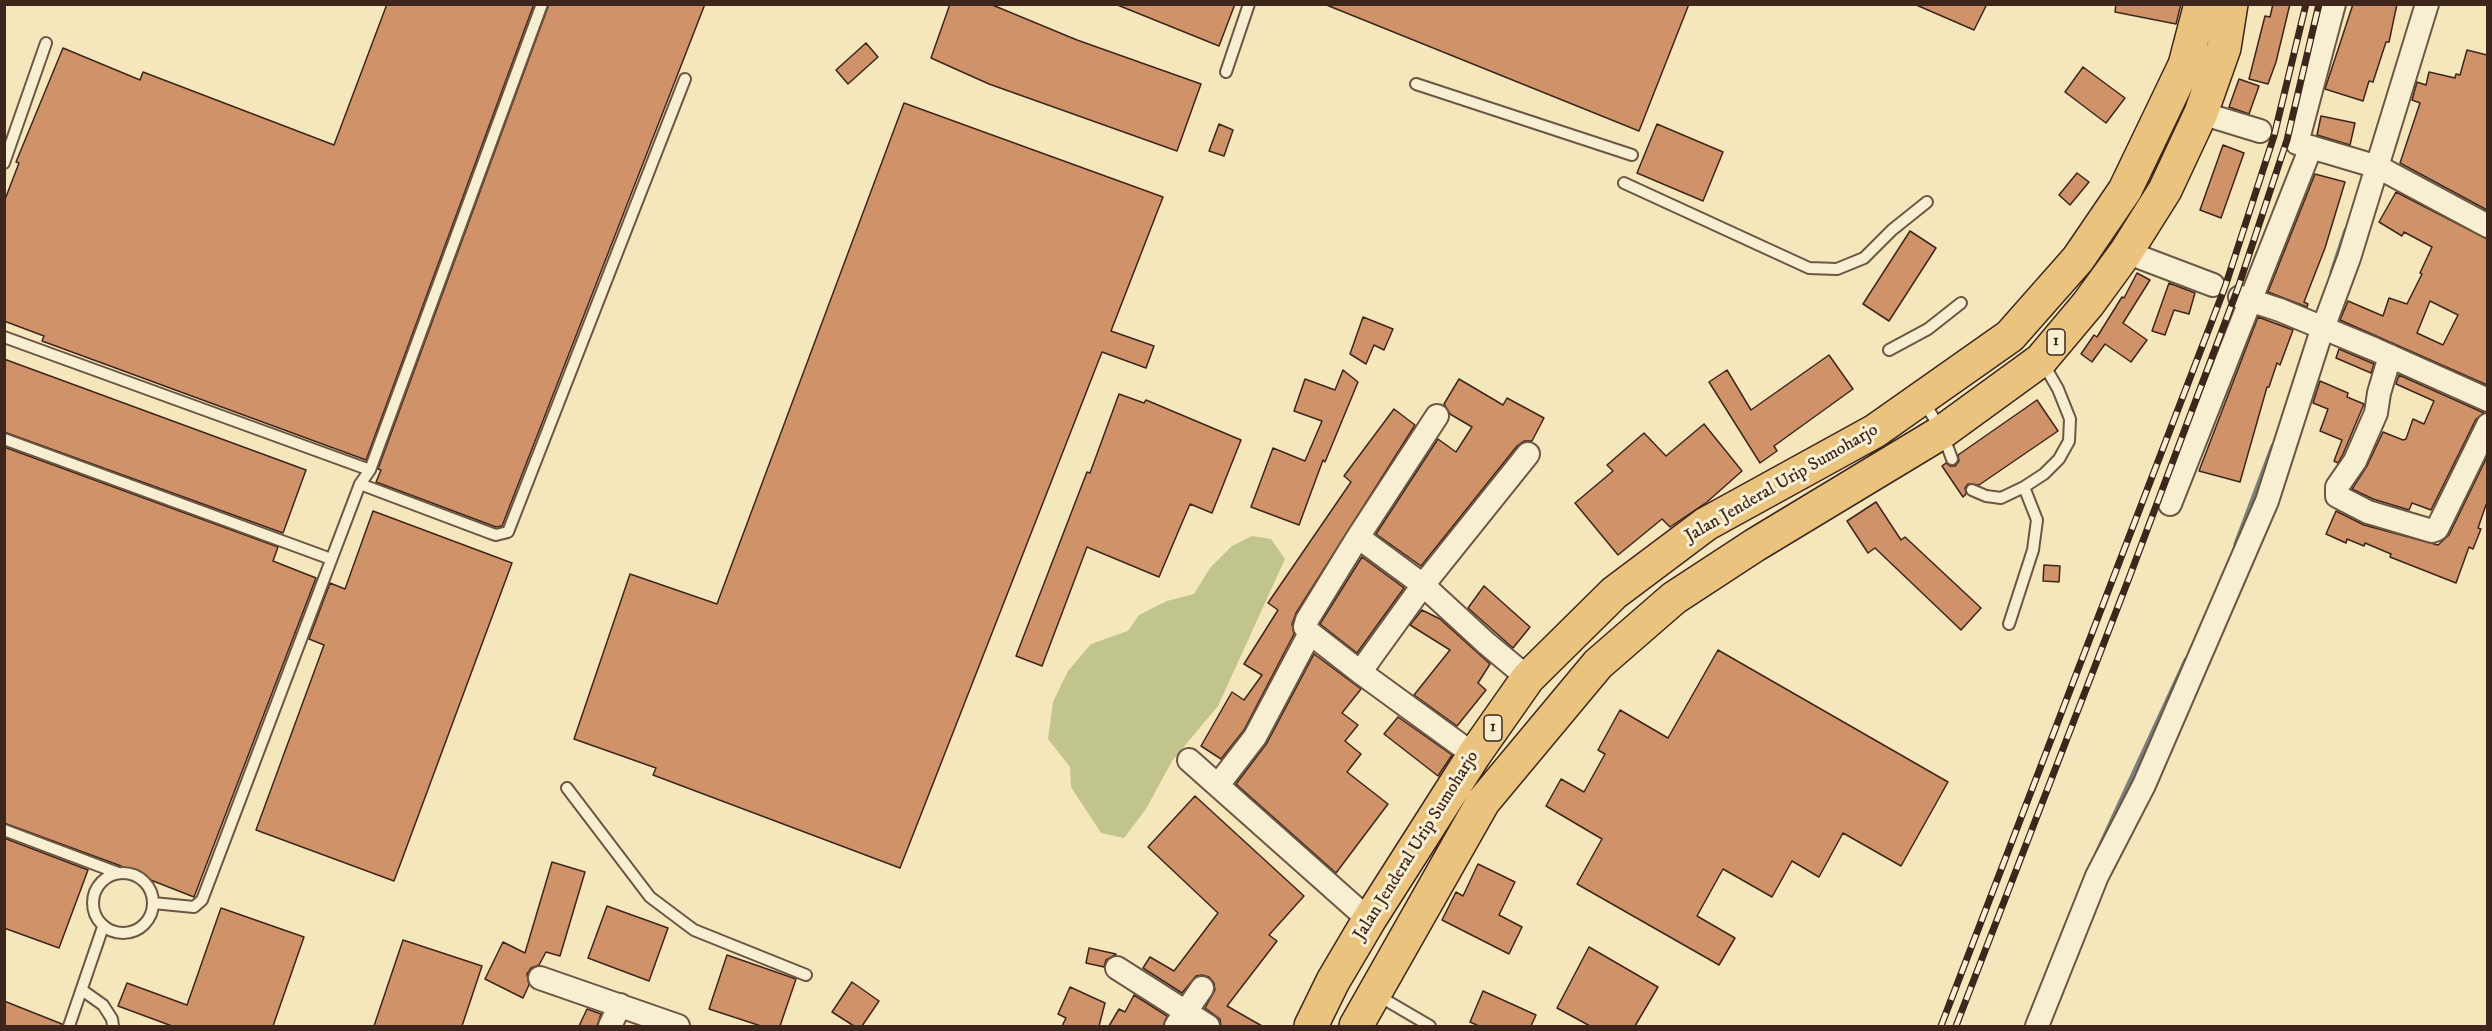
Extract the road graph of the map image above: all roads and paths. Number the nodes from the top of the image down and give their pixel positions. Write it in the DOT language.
graph roads {
  1 [pos="542,4"];
  2 [pos="1249,4"];
  3 [pos="2201,4"];
  4 [pos="2231,4"];
  5 [pos="2334,4"];
  6 [pos="2427,4"];
  7 [pos="46,43"];
  8 [pos="1226,72"];
  9 [pos="685,79"];
  10 [pos="1416,84"];
  11 [pos="2201,113"];
  12 [pos="2260,131"];
  13 [pos="2311,147"];
  14 [pos="1632,155"];
  15 [pos="4,163"];
  16 [pos="2369,164"];
  17 [pos="1624,183"];
  18 [pos="1927,202"];
  19 [pos="2487,226"];
  20 [pos="2126,252"];
  21 [pos="2213,285"];
  22 [pos="2246,299"];
  23 [pos="1961,303"];
  24 [pos="2315,325"];
  25 [pos="4,337"];
  26 [pos="1889,350"];
  27 [pos="2390,356"];
  28 [pos="2041,360"];
  29 [pos="1922,398"];
  30 [pos="2487,400"];
  31 [pos="1437,416"];
  32 [pos="2487,425"];
  33 [pos="4,439"];
  34 [pos="1947,446"];
  35 [pos="1528,454"];
  36 [pos="370,470"];
  37 [pos="360,484"];
  38 [pos="2024,487"];
  39 [pos="1972,490"];
  40 [pos="2170,504"];
  41 [pos="1358,537"];
  42 [pos="331,559"];
  43 [pos="1423,585"];
  44 [pos="2009,624"];
  45 [pos="1310,633"];
  46 [pos="1366,664"];
  47 [pos="1528,678"];
  48 [pos="1474,755"];
  49 [pos="1189,760"];
  50 [pos="1218,785"];
  51 [pos="567,788"];
  52 [pos="4,830"];
  53 [pos="118,873"];
  54 [pos="153,903"];
  55 [pos="1369,920"];
  56 [pos="103,927"];
  57 [pos="1117,968"];
  58 [pos="806,975"];
  59 [pos="540,978"];
  60 [pos="1202,988"];
  61 [pos="82,990"];
  62 [pos="1374,993"];
  63 [pos="620,1005"];
  64 [pos="1181,1019"];
  65 [pos="69,1026"];
  66 [pos="113,1026"];
  67 [pos="610,1026"];
  68 [pos="678,1026"];
  69 [pos="1208,1026"];
  70 [pos="1311,1026"];
  71 [pos="1356,1026"];
  72 [pos="1430,1026"];
  73 [pos="2037,1026"];
  1 -- 36 [label="lane"];
  2 -- 8 [label="lane"];
  3 -- 29 [label="highway, Jalan Jenderal Urip Sumoharjo / 1"];
  4 -- 11 [label="highway, Jalan Jenderal Urip Sumoharjo / 1"];
  5 -- 13 [label="street"];
  6 -- 16 [label="street"];
  7 -- 15 [label="lane"];
  9 -- 37 [label="lane"];
  10 -- 14 [label="lane"];
  11 -- 12 [label="street"];
  11 -- 20 [label="highway, Jalan Jenderal Urip Sumoharjo / 1"];
  13 -- 16 [label="street"];
  13 -- 22 [label="street"];
  16 -- 19 [label="street"];
  16 -- 24 [label="street"];
  17 -- 18 [label="lane"];
  20 -- 21 [label="street"];
  20 -- 28 [label="highway, Jalan Jenderal Urip Sumoharjo / 1"];
  22 -- 24 [label="street"];
  22 -- 40 [label="street"];
  23 -- 26 [label="lane"];
  24 -- 27 [label="street"];
  24 -- 73 [label="street"];
  25 -- 36 [label="lane"];
  27 -- 30 [label="street"];
  27 -- 32 [label="street"];
  28 -- 34 [label="highway, Jalan Jenderal Urip Sumoharjo / 1"];
  28 -- 38 [label="lane"];
  29 -- 34 [label="lane"];
  29 -- 47 [label="highway, Jalan Jenderal Urip Sumoharjo / 1"];
  31 -- 41 [label="street"];
  33 -- 42 [label="lane"];
  34 -- 62 [label="highway, Jalan Jenderal Urip Sumoharjo / 1"];
  35 -- 43 [label="street"];
  36 -- 37 [label="lane"];
  37 -- 42 [label="lane"];
  38 -- 39 [label="lane"];
  38 -- 44 [label="lane"];
  41 -- 43 [label="street"];
  41 -- 45 [label="street"];
  42 -- 54 [label="lane"];
  43 -- 46 [label="street"];
  43 -- 47 [label="street"];
  45 -- 48 [label="street"];
  45 -- 50 [label="street"];
  47 -- 48 [label="highway, Jalan Jenderal Urip Sumoharjo / 1"];
  48 -- 55 [label="highway, Jalan Jenderal Urip Sumoharjo / 1"];
  49 -- 50 [label="street"];
  50 -- 55 [label="street"];
  51 -- 58 [label="lane"];
  52 -- 53 [label="lane"];
  53 -- 54 [label="lane"];
  53 -- 56 [label="lane"];
  54 -- 56 [label="lane"];
  55 -- 70 [label="highway, Jalan Jenderal Urip Sumoharjo / 1"];
  56 -- 61 [label="lane"];
  57 -- 64 [label="street"];
  59 -- 63 [label="street"];
  60 -- 64 [label="street"];
  61 -- 65 [label="lane"];
  61 -- 66 [label="lane"];
  62 -- 71 [label="highway, Jalan Jenderal Urip Sumoharjo / 1"];
  62 -- 72 [label="lane"];
  63 -- 67 [label="street"];
  63 -- 68 [label="street"];
  64 -- 69 [label="street"];
}
